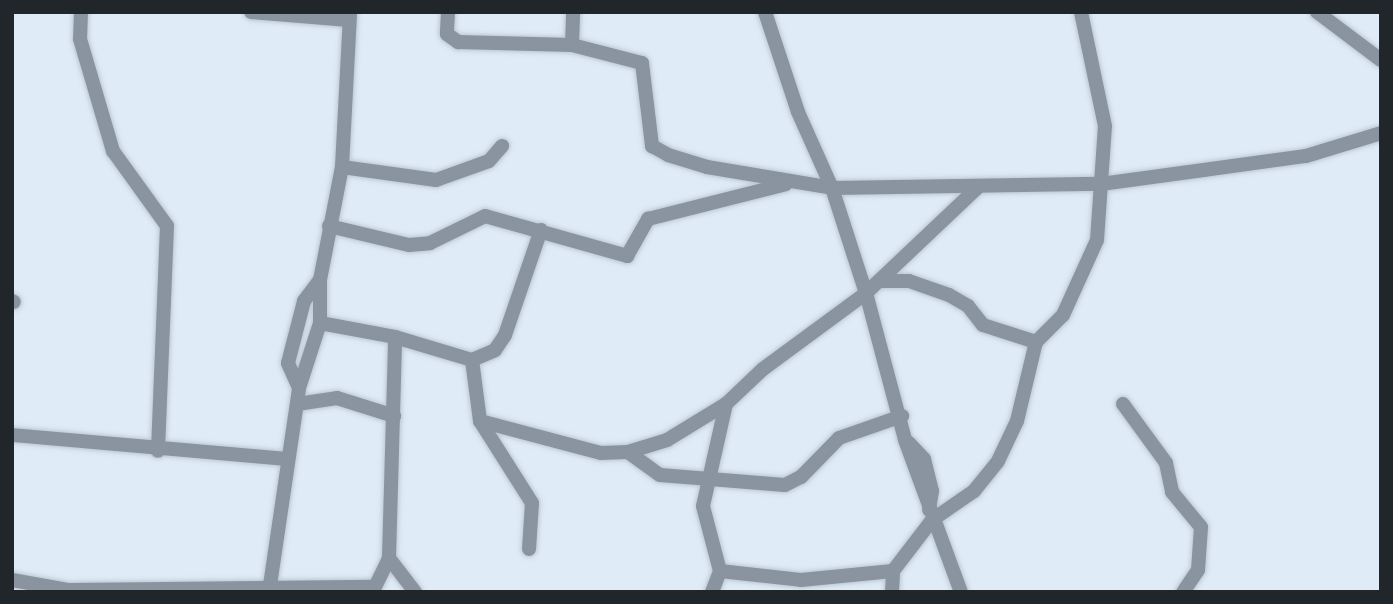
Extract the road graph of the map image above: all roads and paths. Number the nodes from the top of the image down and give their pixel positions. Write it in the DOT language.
graph roads {
  1 [pos="80,12"];
  2 [pos="251,12"];
  3 [pos="448,12"];
  4 [pos="573,12"];
  5 [pos="765,12"];
  6 [pos="1081,12"];
  7 [pos="1317,12"];
  8 [pos="349,16"];
  9 [pos="572,45"];
  10 [pos="1381,60"];
  11 [pos="1381,134"];
  12 [pos="502,146"];
  13 [pos="342,167"];
  14 [pos="790,183"];
  15 [pos="1101,184"];
  16 [pos="978,187"];
  17 [pos="832,188"];
  18 [pos="329,226"];
  19 [pos="541,230"];
  20 [pos="894,267"];
  21 [pos="320,281"];
  22 [pos="879,281"];
  23 [pos="909,281"];
  24 [pos="866,292"];
  25 [pos="320,323"];
  26 [pos="395,337"];
  27 [pos="1036,342"];
  28 [pos="472,360"];
  29 [pos="299,388"];
  30 [pos="297,404"];
  31 [pos="726,404"];
  32 [pos="1123,404"];
  33 [pos="394,416"];
  34 [pos="902,416"];
  35 [pos="480,421"];
  36 [pos="12,435"];
  37 [pos="158,451"];
  38 [pos="628,452"];
  39 [pos="286,459"];
  40 [pos="708,479"];
  41 [pos="930,515"];
  42 [pos="529,549"];
  43 [pos="389,558"];
  44 [pos="720,571"];
  45 [pos="893,571"];
  46 [pos="12,580"];
  47 [pos="269,589"];
  48 [pos="415,592"];
  49 [pos="712,592"];
  50 [pos="892,592"];
  51 [pos="961,592"];
  52 [pos="1183,592"];
  1 -- 37 [label="street"];
  2 -- 8 [label="street"];
  3 -- 9 [label="street"];
  4 -- 9 [label="street"];
  5 -- 17 [label="street"];
  6 -- 15 [label="street"];
  7 -- 10 [label="street"];
  8 -- 13 [label="street"];
  9 -- 14 [label="street"];
  11 -- 15 [label="street"];
  12 -- 13 [label="street"];
  13 -- 18 [label="street"];
  14 -- 17 [label="street"];
  14 -- 19 [label="street"];
  15 -- 16 [label="street"];
  15 -- 27 [label="street"];
  16 -- 17 [label="street"];
  16 -- 20 [label="street"];
  17 -- 24 [label="street"];
  18 -- 19 [label="street"];
  18 -- 21 [label="street"];
  19 -- 28 [label="street"];
  20 -- 22 [label="street"];
  20 -- 23 [label="street"];
  21 -- 25 [label="street"];
  21 -- 29 [label="street"];
  22 -- 23 [label="street"];
  22 -- 24 [label="street"];
  23 -- 27 [label="street"];
  24 -- 31 [label="street"];
  24 -- 34 [label="street"];
  25 -- 26 [label="street"];
  25 -- 29 [label="street"];
  26 -- 28 [label="street"];
  26 -- 33 [label="street"];
  27 -- 41 [label="street"];
  28 -- 35 [label="street"];
  29 -- 30 [label="street"];
  30 -- 33 [label="street"];
  30 -- 39 [label="street"];
  31 -- 38 [label="street"];
  31 -- 40 [label="street"];
  32 -- 52 [label="street"];
  33 -- 43 [label="street"];
  34 -- 40 [label="street"];
  34 -- 41 [label="street"];
  35 -- 38 [label="street"];
  35 -- 42 [label="street"];
  36 -- 37 [label="street"];
  37 -- 39 [label="street"];
  38 -- 40 [label="street"];
  39 -- 47 [label="street"];
  40 -- 44 [label="street"];
  41 -- 45 [label="street"];
  41 -- 51 [label="street"];
  43 -- 47 [label="street"];
  43 -- 48 [label="street"];
  44 -- 45 [label="street"];
  44 -- 49 [label="street"];
  45 -- 50 [label="street"];
  46 -- 47 [label="street"];
}
